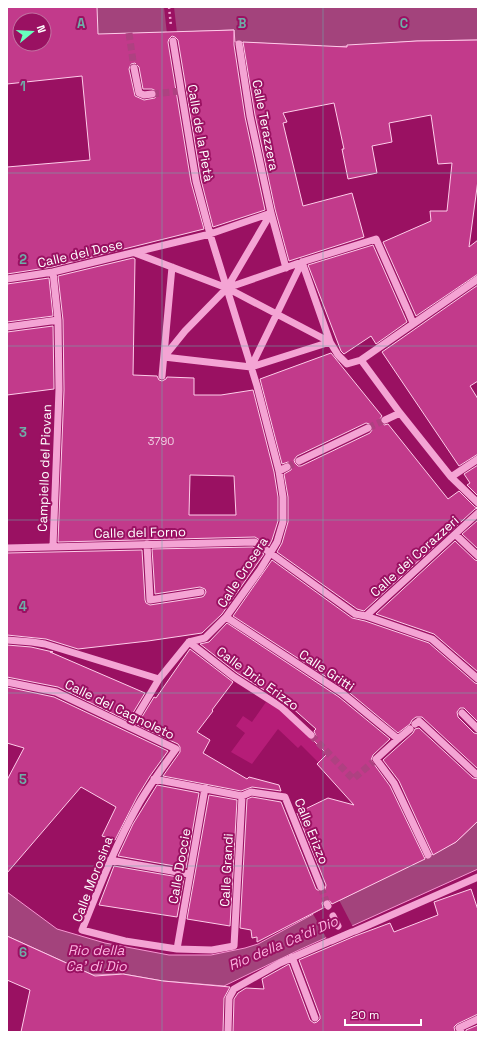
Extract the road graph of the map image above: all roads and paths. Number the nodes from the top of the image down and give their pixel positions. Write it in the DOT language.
graph roads {
  1 [pos="169,7"];
  2 [pos="171,23"];
  3 [pos="173,41"];
  4 [pos="239,44"];
  5 [pos="134,68"];
  6 [pos="152,94"];
  7 [pos="271,211"];
  8 [pos="209,231"];
  9 [pos="135,253"];
  10 [pos="304,262"];
  11 [pos="172,267"];
  12 [pos="286,268"];
  13 [pos="53,272"];
  14 [pos="478,279"];
  15 [pos="7,280"];
  16 [pos="227,288"];
  17 [pos="277,314"];
  18 [pos="58,320"];
  19 [pos="413,324"];
  20 [pos="7,327"];
  21 [pos="330,342"];
  22 [pos="164,357"];
  23 [pos="361,360"];
  24 [pos="251,368"];
  25 [pos="162,376"];
  26 [pos="400,413"];
  27 [pos="385,420"];
  28 [pos="368,428"];
  29 [pos="478,459"];
  30 [pos="299,461"];
  31 [pos="287,467"];
  32 [pos="280,471"];
  33 [pos="451,477"];
  34 [pos="478,503"];
  35 [pos="478,514"];
  36 [pos="456,535"];
  37 [pos="147,544"];
  38 [pos="53,546"];
  39 [pos="7,548"];
  40 [pos="270,552"];
  41 [pos="478,556"];
  42 [pos="200,592"];
  43 [pos="366,616"];
  44 [pos="226,617"];
  45 [pos="7,640"];
  46 [pos="189,642"];
  47 [pos="159,679"];
  48 [pos="478,679"];
  49 [pos="7,682"];
  50 [pos="462,713"];
  51 [pos="130,726"];
  52 [pos="478,729"];
  53 [pos="310,735"];
  54 [pos="398,739"];
  55 [pos="176,749"];
  56 [pos="476,774"];
  57 [pos="154,779"];
  58 [pos="205,788"];
  59 [pos="242,796"];
  60 [pos="428,855"];
  61 [pos="110,860"];
  62 [pos="189,874"];
  63 [pos="478,877"];
  64 [pos="321,887"];
  65 [pos="333,916"];
  66 [pos="338,926"];
  67 [pos="234,946"];
  68 [pos="176,949"];
  69 [pos="292,957"];
  70 [pos="315,1018"];
  71 [pos="478,1019"];
  72 [pos="460,1030"];
  73 [pos="228,1032"];
  1 -- 2 [label="path"];
  3 -- 8 [label="street, Calle de la Pietà"];
  4 -- 7 [label="street, Calle Terazzera"];
  5 -- 6 [label="street"];
  7 -- 8 [label="street, Calle del Dose"];
  7 -- 12 [label="street, Calle Terazzera"];
  7 -- 16 [label="street"];
  8 -- 9 [label="street, Calle del Dose"];
  8 -- 16 [label="street, Calle de la Pietà"];
  9 -- 11 [label="street"];
  9 -- 13 [label="street, Calle del Dose"];
  10 -- 12 [label="street"];
  10 -- 17 [label="street"];
  10 -- 19 [label="street"];
  10 -- 21 [label="street"];
  11 -- 16 [label="street"];
  11 -- 22 [label="street"];
  12 -- 16 [label="street"];
  13 -- 15 [label="street, Calle del Dose"];
  13 -- 18 [label="street, Campiello del Piovan"];
  14 -- 19 [label="street"];
  16 -- 17 [label="street"];
  16 -- 22 [label="street"];
  16 -- 24 [label="street, Calle Crosera"];
  17 -- 21 [label="street"];
  17 -- 24 [label="street"];
  18 -- 20 [label="street"];
  18 -- 38 [label="street, Campiello del Piovan"];
  19 -- 23 [label="street"];
  21 -- 23 [label="street"];
  21 -- 24 [label="street"];
  22 -- 24 [label="street"];
  22 -- 25 [label="street"];
  23 -- 26 [label="street"];
  24 -- 32 [label="street, Calle Crosera"];
  26 -- 27 [label="street"];
  26 -- 33 [label="street"];
  28 -- 30 [label="street"];
  29 -- 33 [label="street"];
  31 -- 32 [label="street"];
  32 -- 40 [label="street, Calle Crosera"];
  33 -- 34 [label="street"];
  35 -- 36 [label="street, Calle dei Corazzeri"];
  36 -- 41 [label="street"];
  36 -- 43 [label="street, Calle dei Corazzeri"];
  37 -- 38 [label="street, Calle del Forno"];
  37 -- 40 [label="street, Calle del Forno"];
  37 -- 42 [label="street"];
  38 -- 39 [label="street, Calle del Forno"];
  40 -- 43 [label="street, Calle del Forno"];
  40 -- 44 [label="street, Calle Crosera"];
  43 -- 48 [label="street, Calle del Forno"];
  44 -- 46 [label="street, Calle Crosera"];
  44 -- 54 [label="street, Calle Gritti"];
  45 -- 47 [label="street"];
  46 -- 47 [label="street"];
  46 -- 53 [label="street, Calle Drio Erizzo"];
  47 -- 51 [label="street"];
  49 -- 51 [label="street, Calle del Cagnoleto"];
  50 -- 52 [label="street"];
  51 -- 55 [label="street, Calle del Cagnoleto"];
  54 -- 56 [label="street"];
  54 -- 60 [label="street"];
  55 -- 57 [label="street, Calle Morosina"];
  57 -- 58 [label="street, Calle Erizzo"];
  57 -- 61 [label="street, Calle Morosina"];
  58 -- 59 [label="street, Calle Erizzo"];
  58 -- 62 [label="street, Calle Doccie"];
  59 -- 64 [label="street, Calle Erizzo"];
  59 -- 67 [label="street, Calle Grandi"];
  61 -- 62 [label="street"];
  61 -- 68 [label="street, Calle Morosina"];
  62 -- 68 [label="street, Calle Doccie"];
  63 -- 69 [label="street"];
  65 -- 66 [label="street"];
  67 -- 68 [label="street, Calle Morosina"];
  69 -- 70 [label="street"];
  69 -- 73 [label="street"];
  71 -- 72 [label="street"];
}
